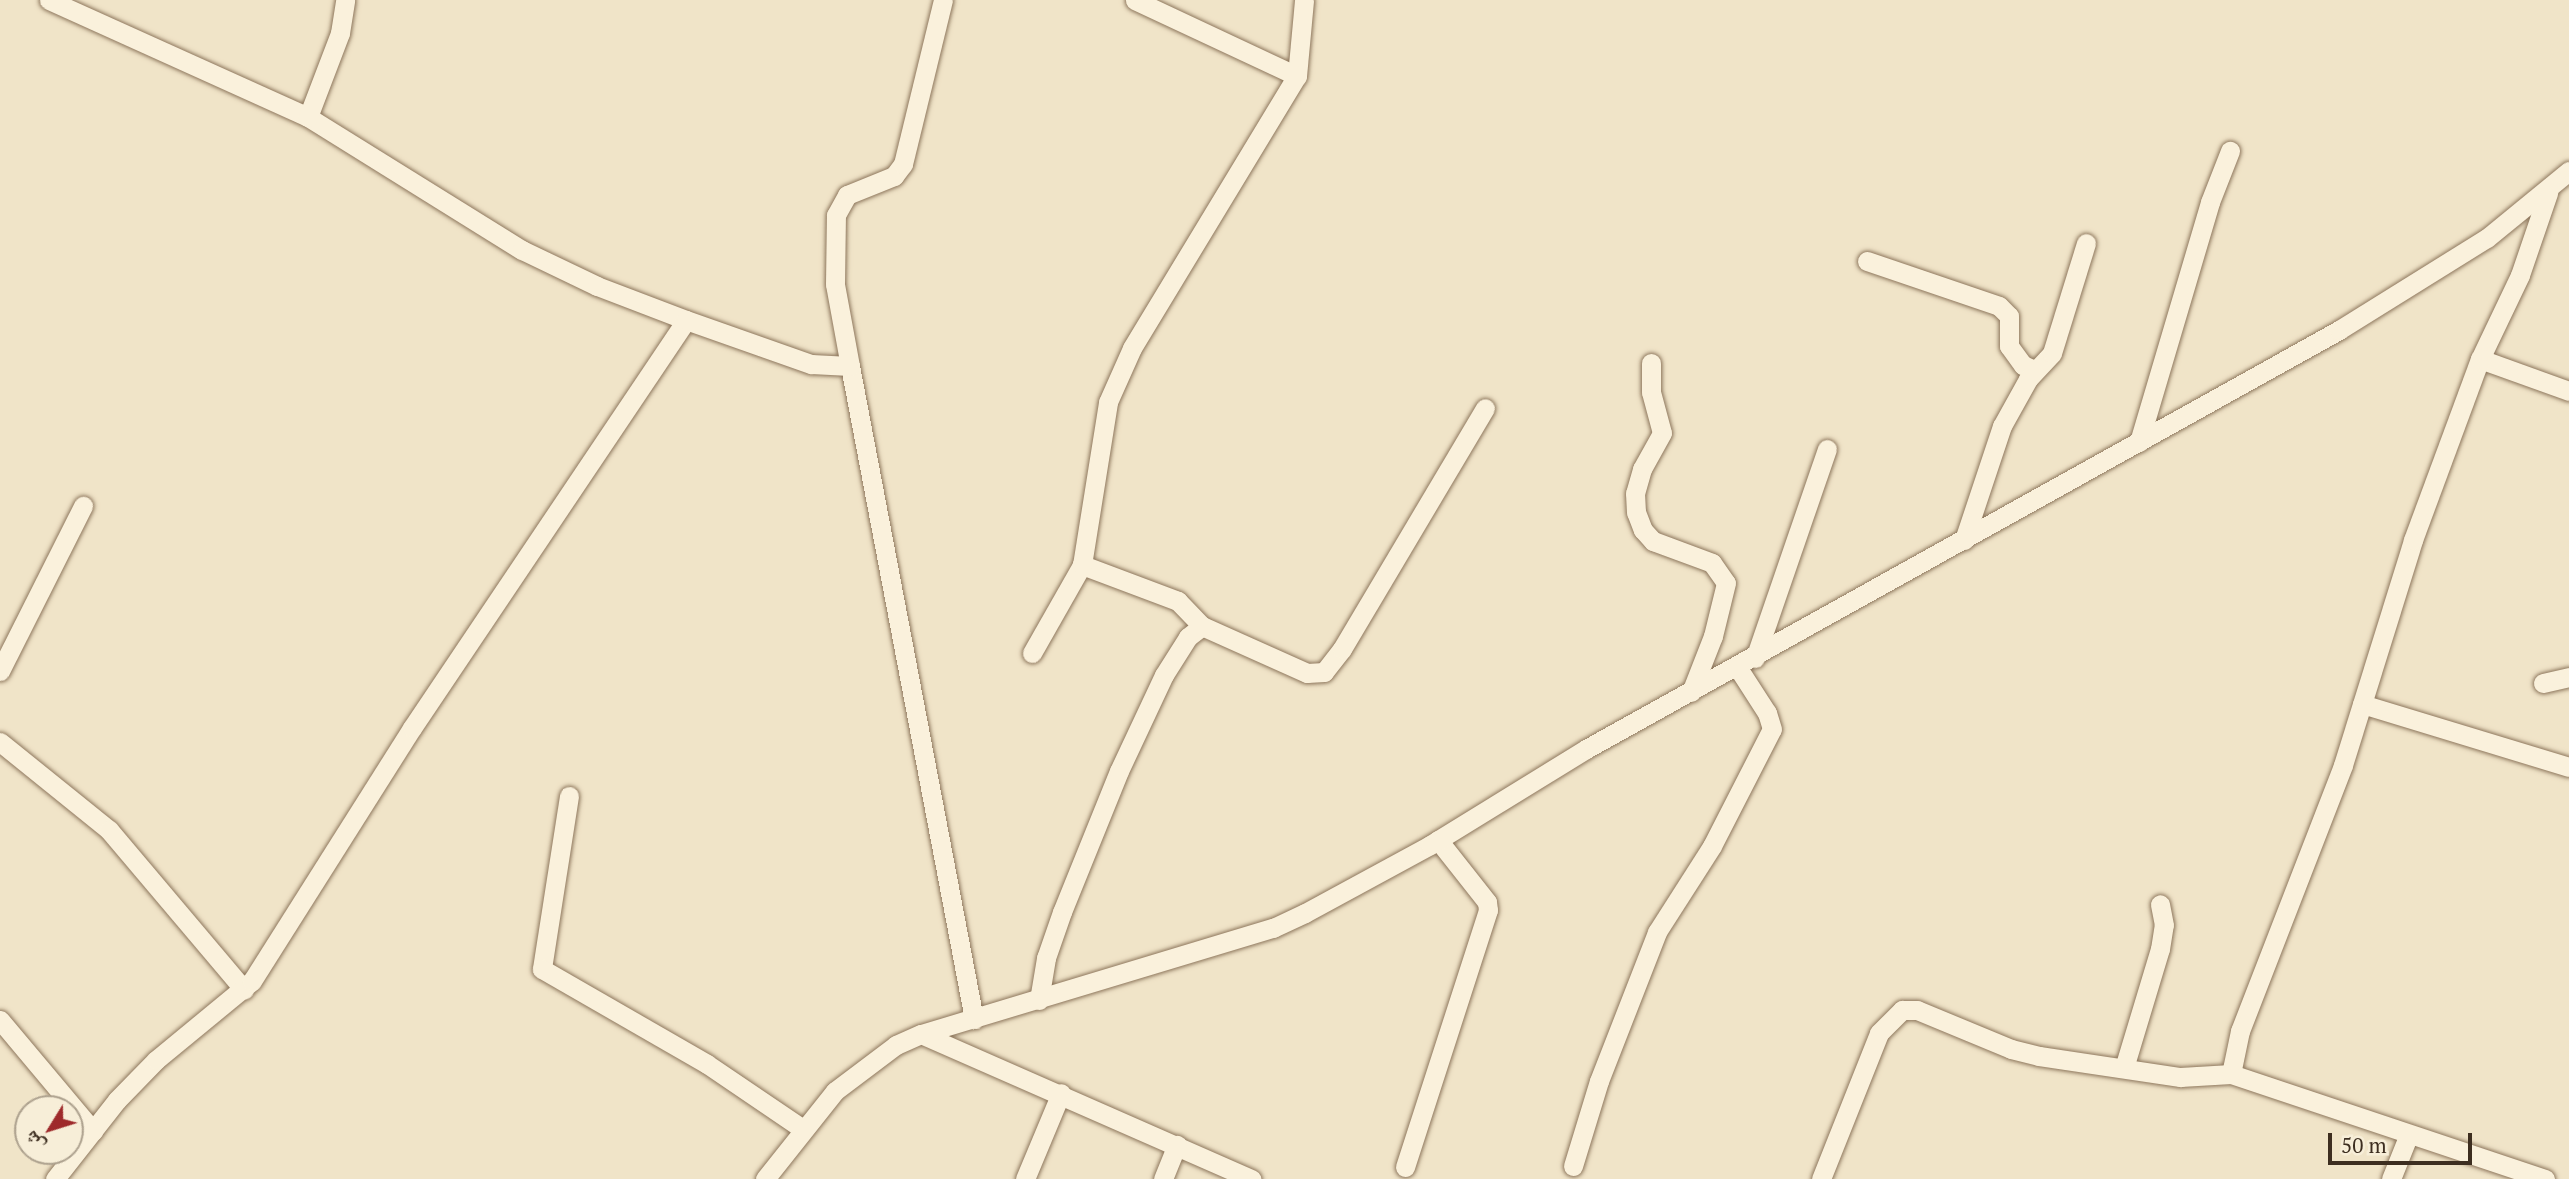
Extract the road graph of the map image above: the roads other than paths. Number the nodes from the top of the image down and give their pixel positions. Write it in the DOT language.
graph roads {
  1 [pos="50,0"];
  2 [pos="345,0"];
  3 [pos="943,0"];
  4 [pos="1135,0"];
  5 [pos="1304,0"];
  6 [pos="1297,76"];
  7 [pos="308,117"];
  8 [pos="2230,151"];
  9 [pos="2569,172"];
  10 [pos="2548,193"];
  11 [pos="2085,243"];
  12 [pos="1867,261"];
  13 [pos="686,320"];
  14 [pos="2480,359"];
  15 [pos="1651,363"];
  16 [pos="850,366"];
  17 [pos="2034,370"];
  18 [pos="2569,391"];
  19 [pos="1485,408"];
  20 [pos="2138,442"];
  21 [pos="1827,449"];
  22 [pos="83,506"];
  23 [pos="1964,540"];
  24 [pos="1082,565"];
  25 [pos="1202,626"];
  26 [pos="1032,653"];
  27 [pos="1746,663"];
  28 [pos="0,671"];
  29 [pos="2569,677"];
  30 [pos="2543,683"];
  31 [pos="1691,692"];
  32 [pos="2362,704"];
  33 [pos="0,742"];
  34 [pos="2569,767"];
  35 [pos="569,796"];
  36 [pos="1438,840"];
  37 [pos="2160,904"];
  38 [pos="244,990"];
  39 [pos="1039,1000"];
  40 [pos="974,1019"];
  41 [pos="3,1028"];
  42 [pos="921,1034"];
  43 [pos="2124,1068"];
  44 [pos="2231,1074"];
  45 [pos="1061,1093"];
  46 [pos="803,1129"];
  47 [pos="93,1131"];
  48 [pos="2409,1134"];
  49 [pos="1177,1145"];
  50 [pos="1573,1166"];
  51 [pos="1405,1167"];
  52 [pos="55,1179"];
  53 [pos="765,1179"];
  54 [pos="1024,1179"];
  55 [pos="1163,1179"];
  56 [pos="1252,1179"];
  57 [pos="1821,1179"];
  58 [pos="2391,1179"];
  59 [pos="2545,1179"];
  1 -- 7 [label="street"];
  2 -- 7 [label="street"];
  3 -- 16 [label="street"];
  4 -- 6 [label="street"];
  5 -- 6 [label="street"];
  6 -- 24 [label="street"];
  7 -- 13 [label="street"];
  8 -- 20 [label="street"];
  9 -- 10 [label="street"];
  10 -- 14 [label="street"];
  10 -- 20 [label="street"];
  11 -- 17 [label="street"];
  12 -- 17 [label="street"];
  13 -- 16 [label="street"];
  13 -- 38 [label="street"];
  14 -- 18 [label="street"];
  14 -- 32 [label="street"];
  15 -- 31 [label="street"];
  16 -- 40 [label="street"];
  17 -- 23 [label="street"];
  19 -- 25 [label="street"];
  20 -- 23 [label="street"];
  21 -- 27 [label="street"];
  22 -- 28 [label="street"];
  23 -- 27 [label="street"];
  24 -- 25 [label="street"];
  24 -- 26 [label="street"];
  25 -- 39 [label="street"];
  27 -- 31 [label="street"];
  27 -- 50 [label="street"];
  29 -- 30 [label="street"];
  31 -- 36 [label="street"];
  32 -- 34 [label="street"];
  32 -- 44 [label="street"];
  33 -- 38 [label="street"];
  35 -- 46 [label="street"];
  36 -- 39 [label="street"];
  36 -- 51 [label="street"];
  37 -- 43 [label="street"];
  38 -- 47 [label="street"];
  39 -- 40 [label="street"];
  40 -- 42 [label="street"];
  41 -- 47 [label="street"];
  42 -- 45 [label="street"];
  42 -- 46 [label="street"];
  43 -- 44 [label="street"];
  43 -- 57 [label="street"];
  44 -- 48 [label="street"];
  45 -- 49 [label="street"];
  45 -- 54 [label="street"];
  46 -- 53 [label="street"];
  47 -- 52 [label="street"];
  48 -- 58 [label="street"];
  48 -- 59 [label="street"];
  49 -- 55 [label="street"];
  49 -- 56 [label="street"];
}
